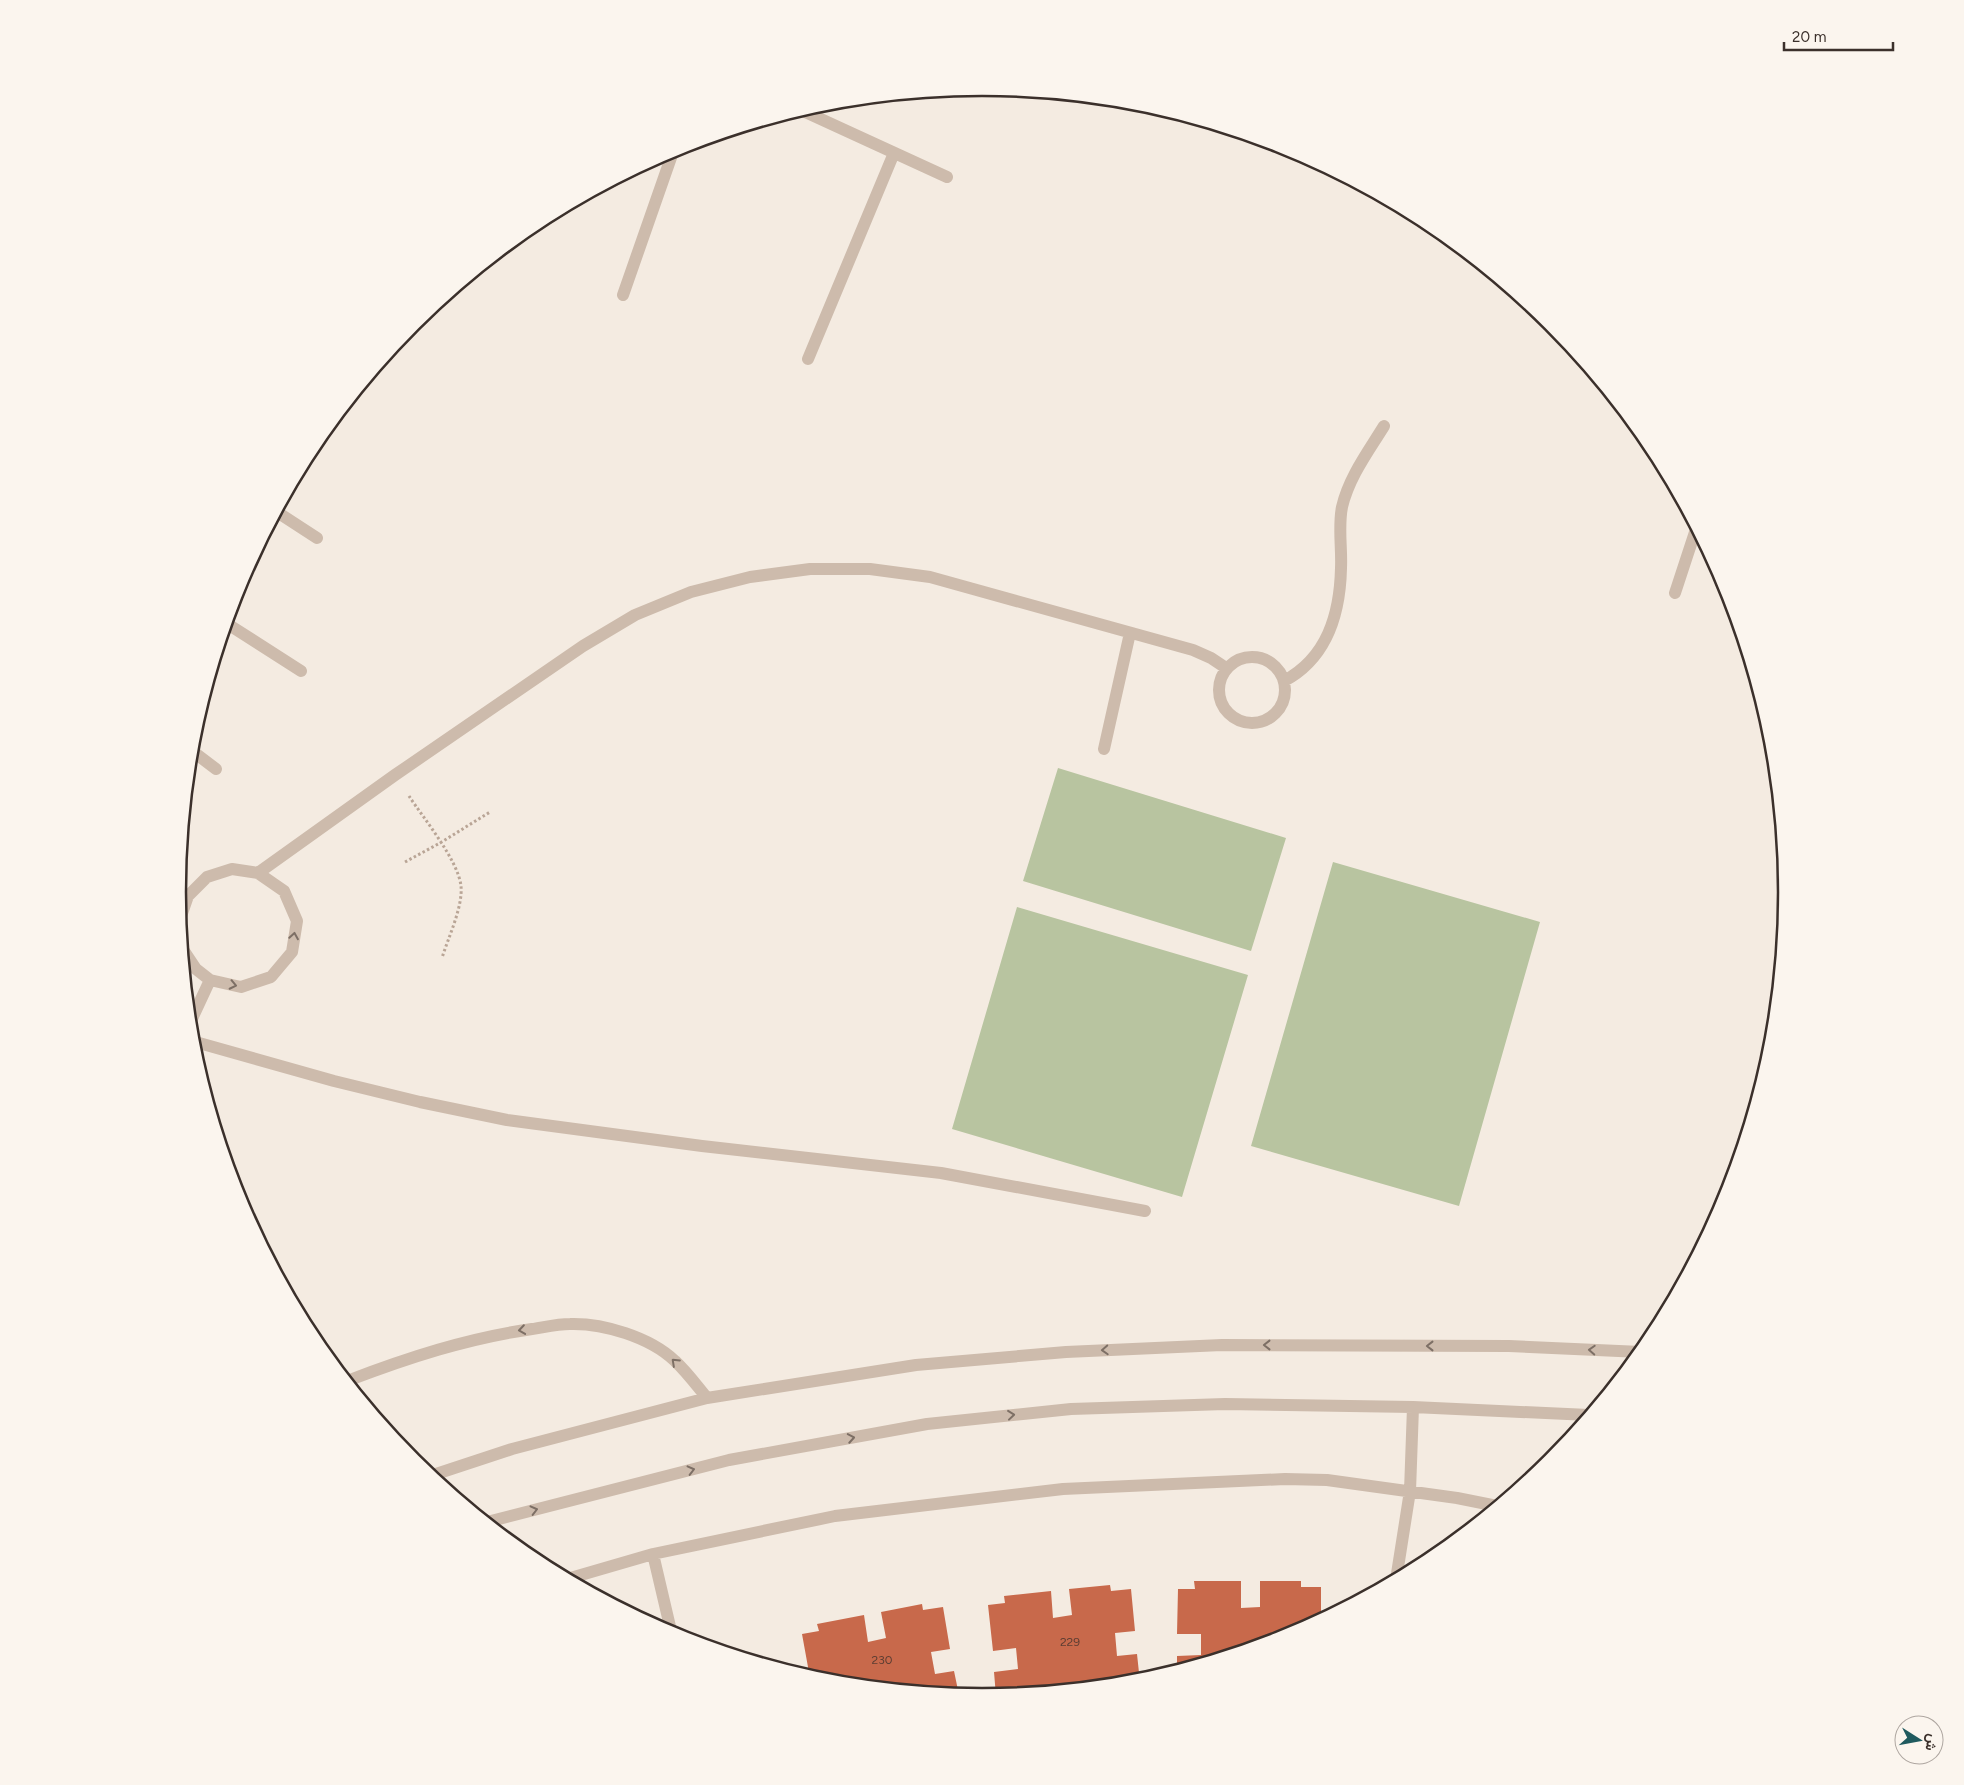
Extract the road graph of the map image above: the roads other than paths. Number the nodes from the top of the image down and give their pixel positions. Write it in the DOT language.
graph roads {
  1 [pos="812,115"];
  2 [pos="894,153"];
  3 [pos="670,160"];
  4 [pos="947,177"];
  5 [pos="623,295"];
  6 [pos="808,358"];
  7 [pos="1384,426"];
  8 [pos="281,515"];
  9 [pos="1694,536"];
  10 [pos="317,538"];
  11 [pos="1675,593"];
  12 [pos="231,627"];
  13 [pos="1130,633"];
  14 [pos="1226,668"];
  15 [pos="300,671"];
  16 [pos="1284,681"];
  17 [pos="1104,749"];
  18 [pos="198,755"];
  19 [pos="216,768"];
  20 [pos="258,872"];
  21 [pos="186,901"];
  22 [pos="190,969"];
  23 [pos="210,980"];
  24 [pos="195,1011"];
  25 [pos="200,1043"];
  26 [pos="1145,1211"];
  27 [pos="1632,1352"];
  28 [pos="352,1379"];
  29 [pos="707,1398"];
  30 [pos="1413,1407"];
  31 [pos="1584,1415"];
  32 [pos="438,1473"];
  33 [pos="1410,1491"];
  34 [pos="1490,1505"];
  35 [pos="493,1521"];
  36 [pos="653,1554"];
  37 [pos="1397,1571"];
  38 [pos="575,1577"];
  39 [pos="670,1625"];
  1 -- 2 [label="street"];
  2 -- 4 [label="street"];
  2 -- 6 [label="street"];
  3 -- 5 [label="street"];
  7 -- 16 [label="street"];
  8 -- 10 [label="street"];
  9 -- 11 [label="street"];
  12 -- 15 [label="street"];
  13 -- 14 [label="street"];
  13 -- 17 [label="street"];
  13 -- 20 [label="street"];
  14 -- 16 [label="street"];
  14 -- 16 [label="street"];
  18 -- 19 [label="street"];
  20 -- 21 [label="street"];
  23 -- 20 [label="street, one-way"];
  22 -- 23 [label="street"];
  23 -- 24 [label="street"];
  25 -- 26 [label="street"];
  27 -- 29 [label="street, one-way"];
  29 -- 28 [label="street, one-way"];
  29 -- 32 [label="street"];
  30 -- 31 [label="street"];
  30 -- 33 [label="street"];
  35 -- 30 [label="street, one-way"];
  33 -- 34 [label="street"];
  33 -- 36 [label="street"];
  33 -- 37 [label="street"];
  36 -- 38 [label="street"];
  36 -- 39 [label="street"];
}
